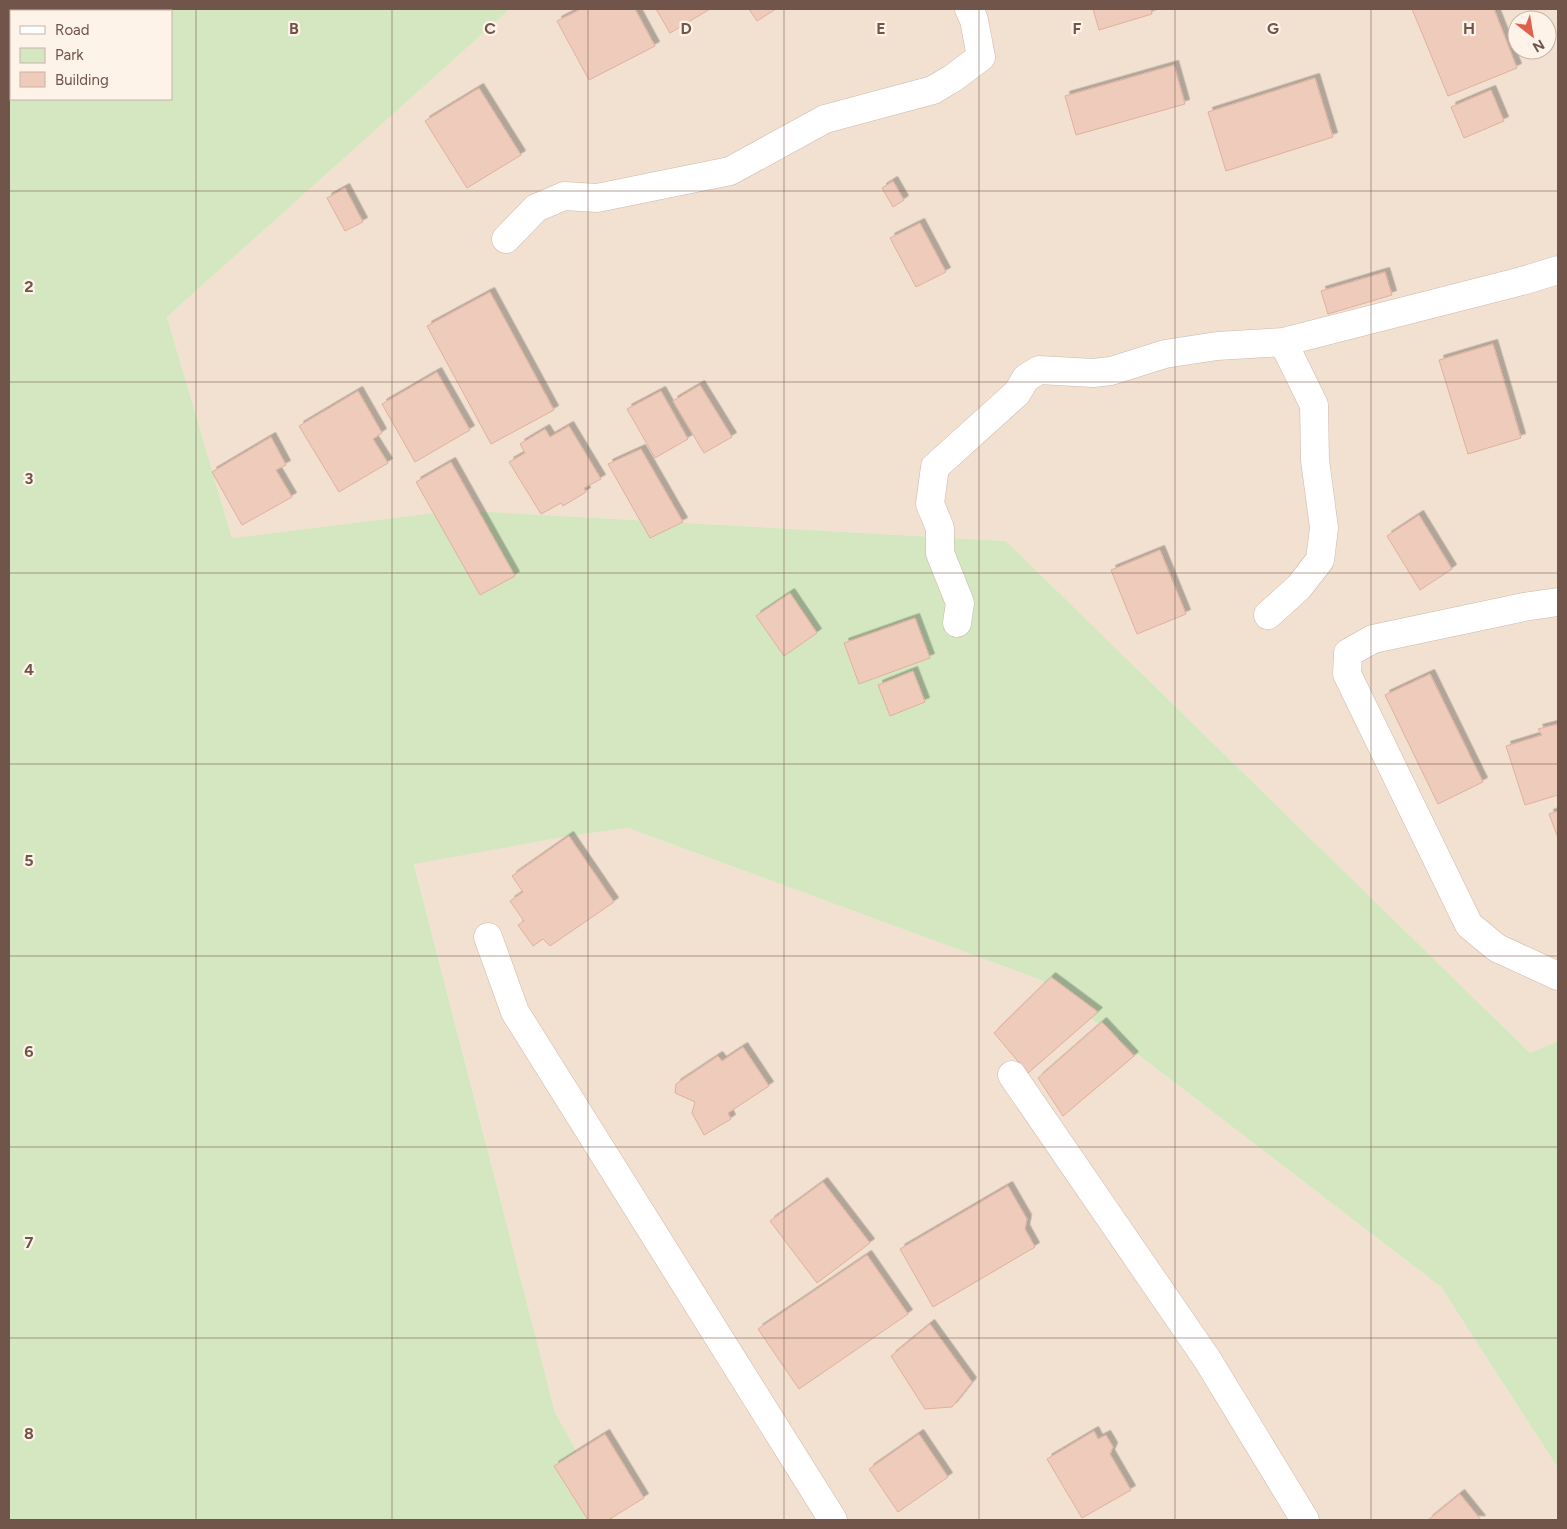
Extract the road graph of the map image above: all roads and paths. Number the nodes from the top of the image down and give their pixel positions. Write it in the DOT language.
graph roads {
  1 [pos="969,9"];
  2 [pos="506,239"];
  3 [pos="1558,270"];
  4 [pos="1283,342"];
  5 [pos="1558,602"];
  6 [pos="1268,615"];
  7 [pos="957,623"];
  8 [pos="488,937"];
  9 [pos="1558,976"];
  10 [pos="1012,1075"];
  11 [pos="833,1520"];
  12 [pos="1306,1520"];
  1 -- 2 [label="street"];
  3 -- 4 [label="street"];
  4 -- 6 [label="street"];
  4 -- 7 [label="street"];
  5 -- 9 [label="street"];
  8 -- 11 [label="street"];
  10 -- 12 [label="street"];
}
